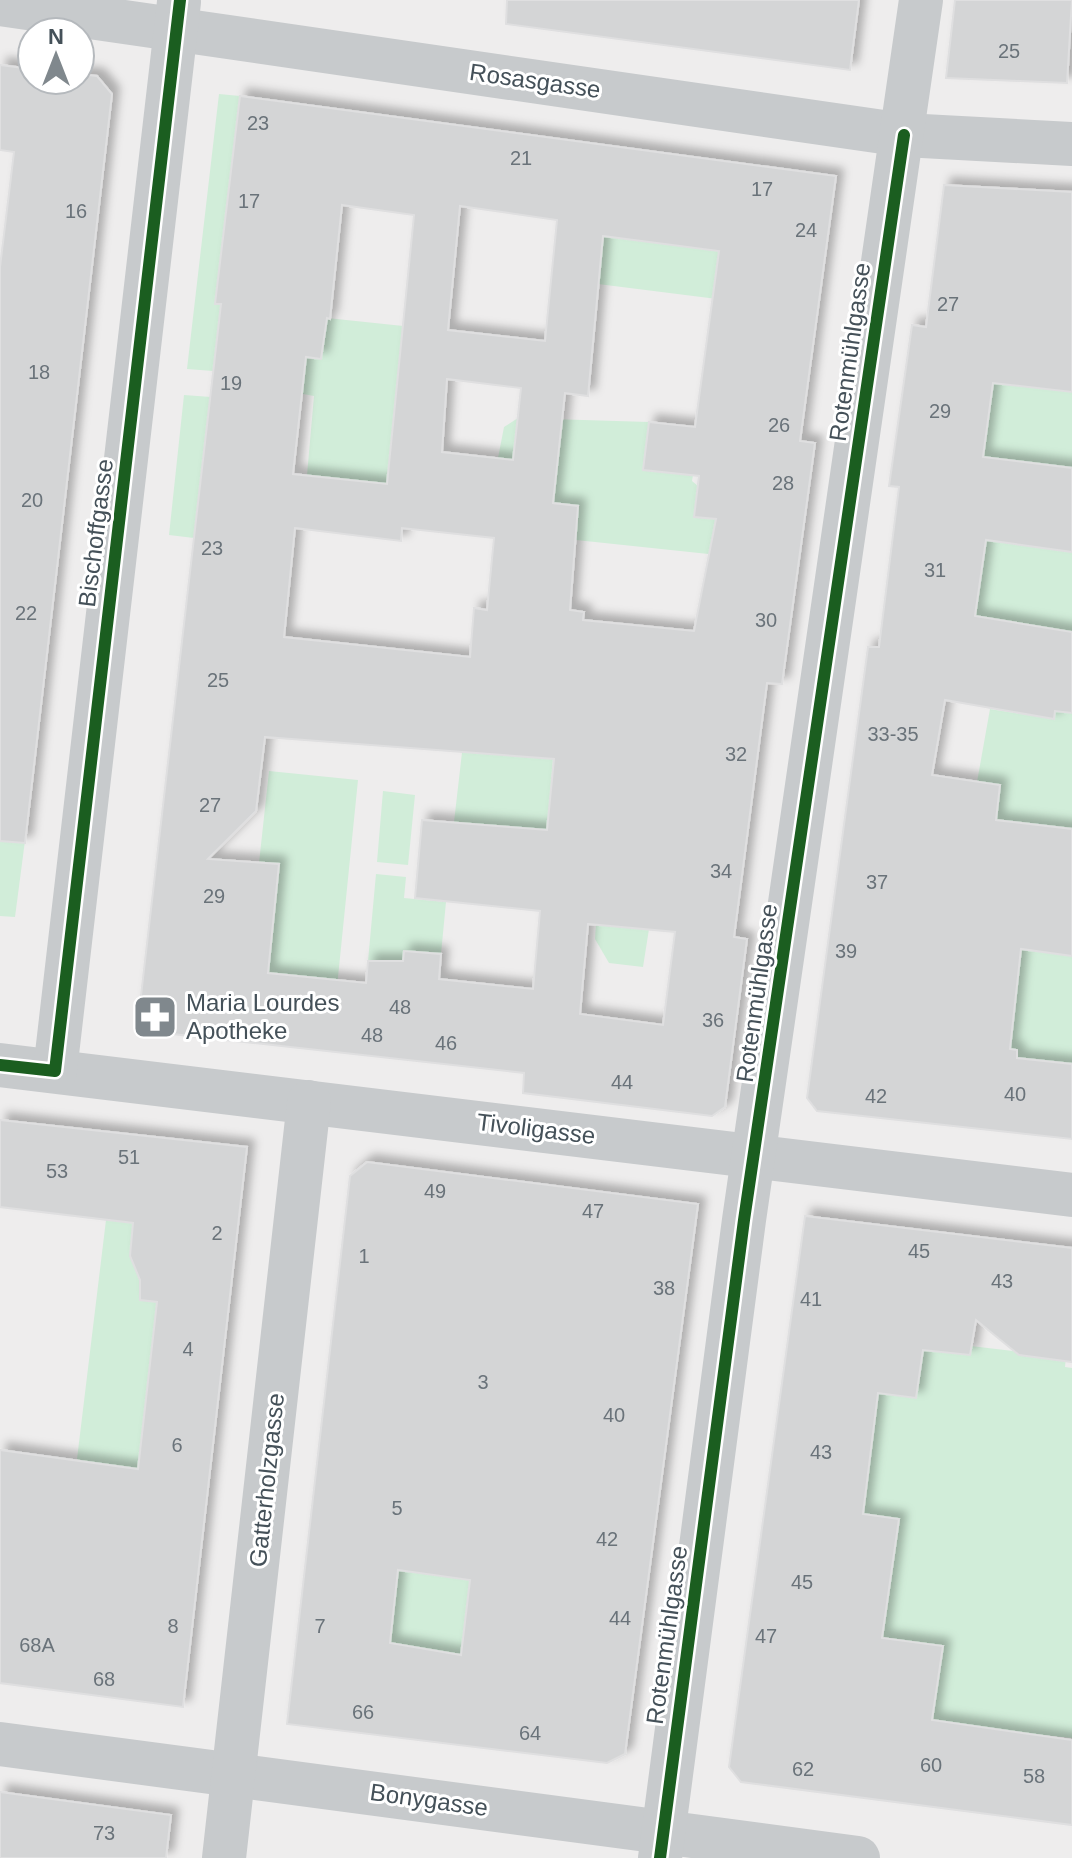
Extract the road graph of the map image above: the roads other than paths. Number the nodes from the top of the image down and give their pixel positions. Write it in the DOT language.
graph roads {
  1 [pos="921,0"];
  2 [pos="0,4"];
  3 [pos="178,15"];
  4 [pos="904,135"];
  5 [pos="1072,144"];
  6 [pos="0,1065"];
  7 [pos="55,1071"];
  8 [pos="309,1102"];
  9 [pos="756,1156"];
  10 [pos="1072,1195"];
  11 [pos="0,1744"];
  12 [pos="234,1774"];
  13 [pos="661,1845"];
  14 [pos="224,1858"];
  15 [pos="858,1858"];
  1 -- 4 [label="street, Rotenmühlgasse"];
  2 -- 3 [label="street, Rosasgasse"];
  3 -- 4 [label="street, Rosasgasse"];
  3 -- 7 [label="street, Bischoffgasse"];
  4 -- 5 [label="street, Rosasgasse"];
  4 -- 9 [label="street, Rotenmühlgasse"];
  6 -- 7 [label="street, Tivoligasse"];
  7 -- 8 [label="street, Tivoligasse"];
  8 -- 9 [label="street, Tivoligasse"];
  8 -- 12 [label="street, Gatterholzgasse"];
  9 -- 10 [label="street, Tivoligasse"];
  9 -- 13 [label="street, Rotenmühlgasse"];
  11 -- 12 [label="street, Bonygasse"];
  12 -- 13 [label="street, Bonygasse"];
  12 -- 14 [label="street, Gatterholzgasse"];
  13 -- 15 [label="street, Bonygasse"];
}
